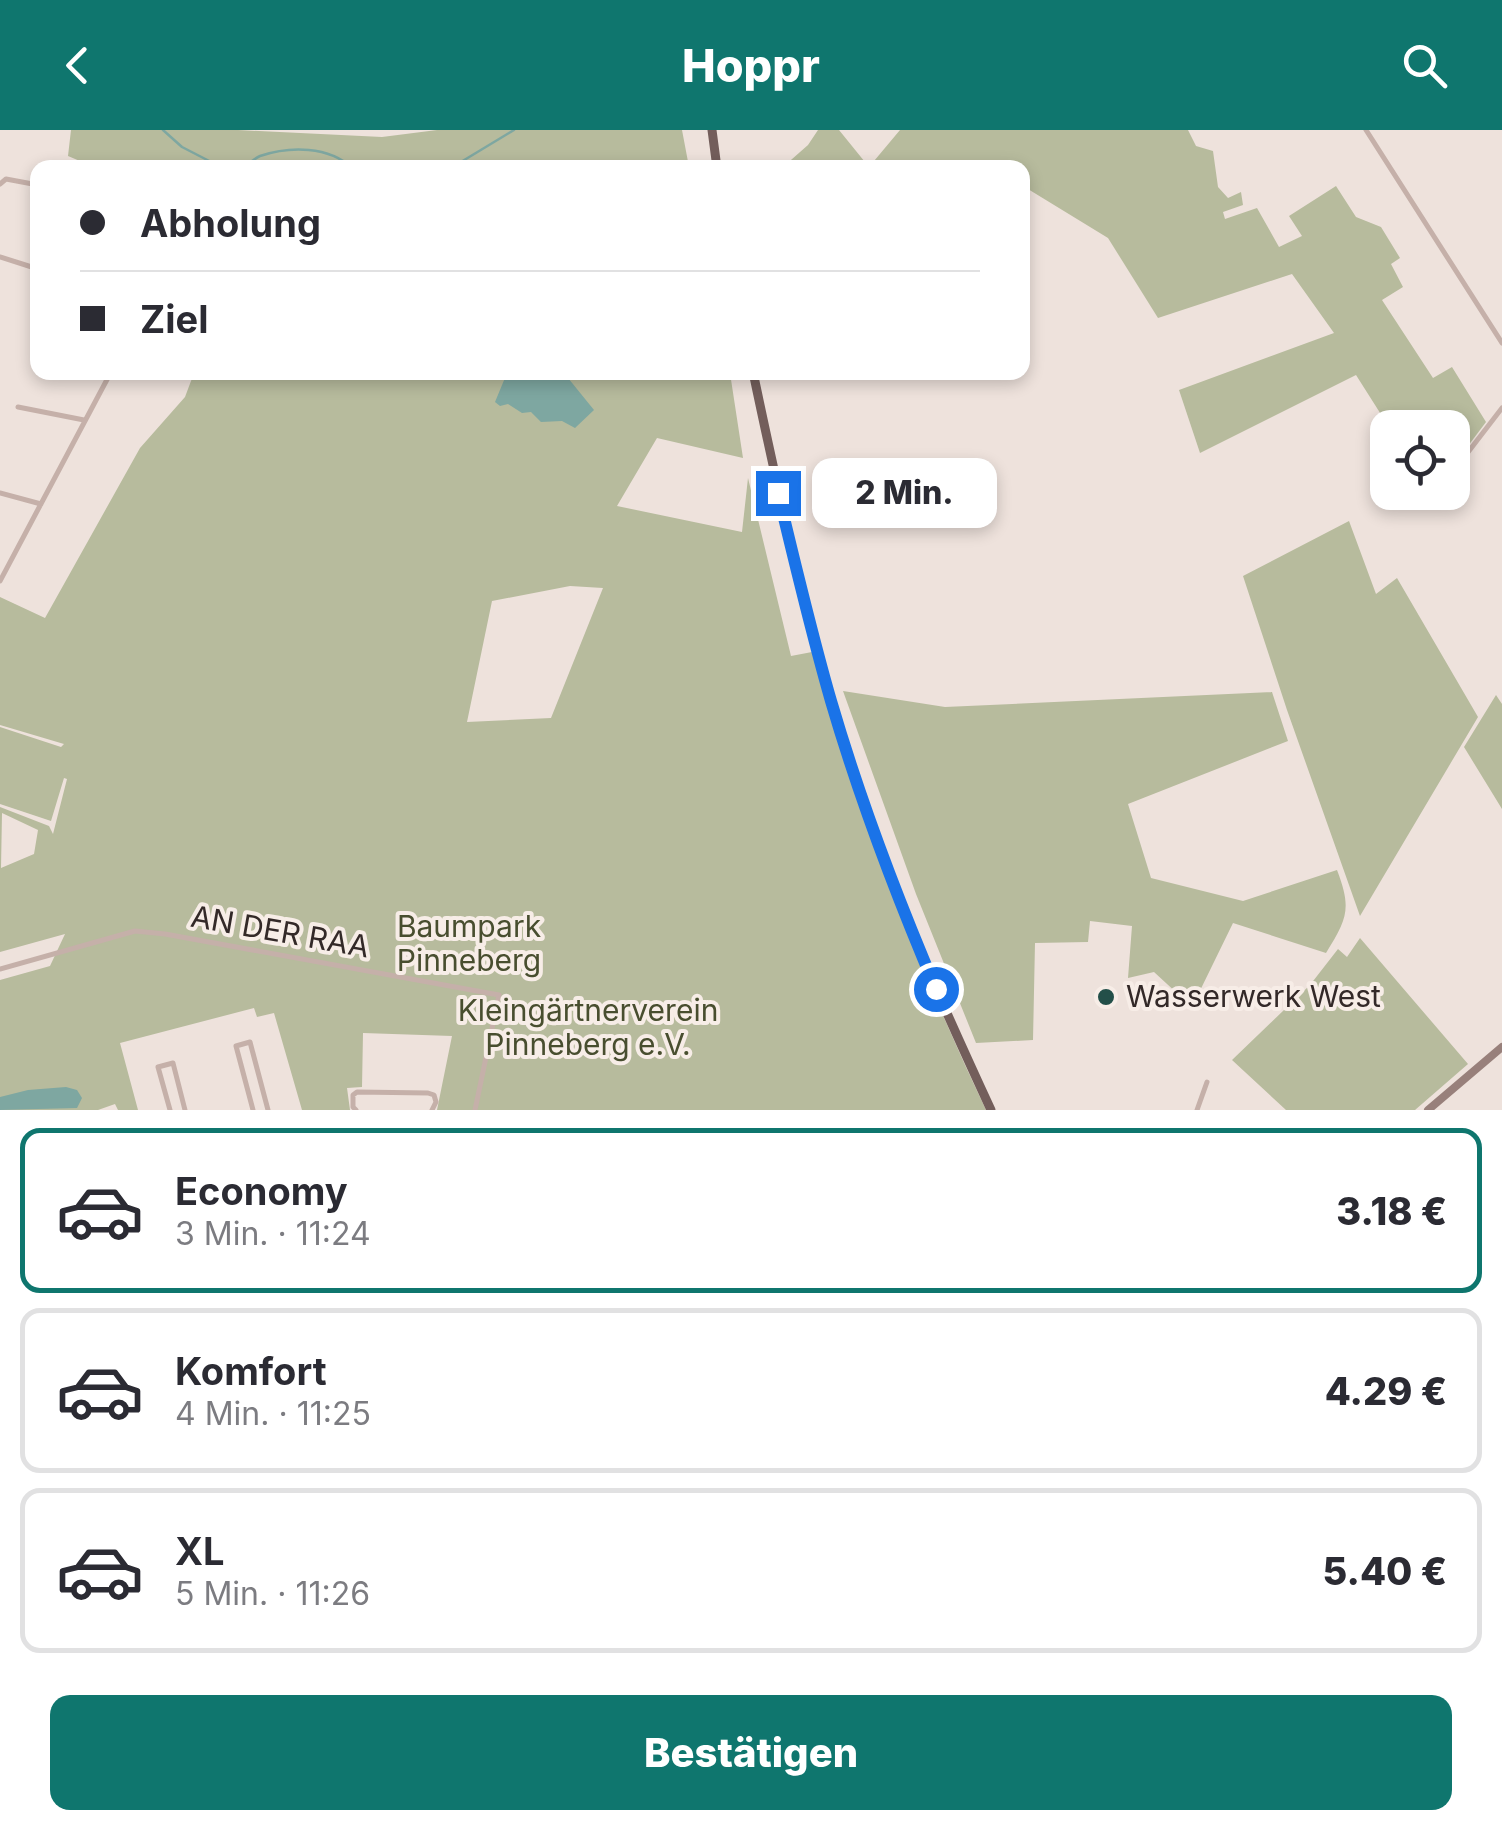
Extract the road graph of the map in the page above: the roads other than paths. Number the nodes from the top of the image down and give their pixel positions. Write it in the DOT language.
graph roads {
  1 [pos="712,130"];
  2 [pos="1366,130"];
  3 [pos="717,160"];
  4 [pos="30,183"];
  5 [pos="0,184"];
  6 [pos="0,257"];
  7 [pos="30,266"];
  8 [pos="1502,343"];
  9 [pos="108,380"];
  10 [pos="756,380"];
  11 [pos="18,407"];
  12 [pos="1502,408"];
  13 [pos="85,420"];
  14 [pos="1470,450"];
  15 [pos="0,493"];
  16 [pos="41,504"];
  17 [pos="0,581"];
  18 [pos="0,969"];
  19 [pos="1502,1046"];
  20 [pos="1207,1082"];
  21 [pos="170,1110"];
  22 [pos="185,1110"];
  23 [pos="253,1110"];
  24 [pos="268,1110"];
  25 [pos="356,1110"];
  26 [pos="432,1110"];
  27 [pos="475,1110"];
  28 [pos="991,1110"];
  29 [pos="1197,1110"];
  30 [pos="1428,1110"];
  1 -- 3 [label="main road"];
  2 -- 8 [label="street"];
  4 -- 5 [label="street"];
  6 -- 7 [label="street"];
  9 -- 13 [label="street"];
  10 -- 28 [label="main road"];
  11 -- 13 [label="street"];
  12 -- 14 [label="street"];
  13 -- 16 [label="street"];
  15 -- 16 [label="street"];
  16 -- 17 [label="street"];
  18 -- 27 [label="street, AN DER RAA"];
  19 -- 30 [label="main road"];
  20 -- 29 [label="street"];
  21 -- 22 [label="street"];
  23 -- 24 [label="street"];
  25 -- 26 [label="street"];
}
